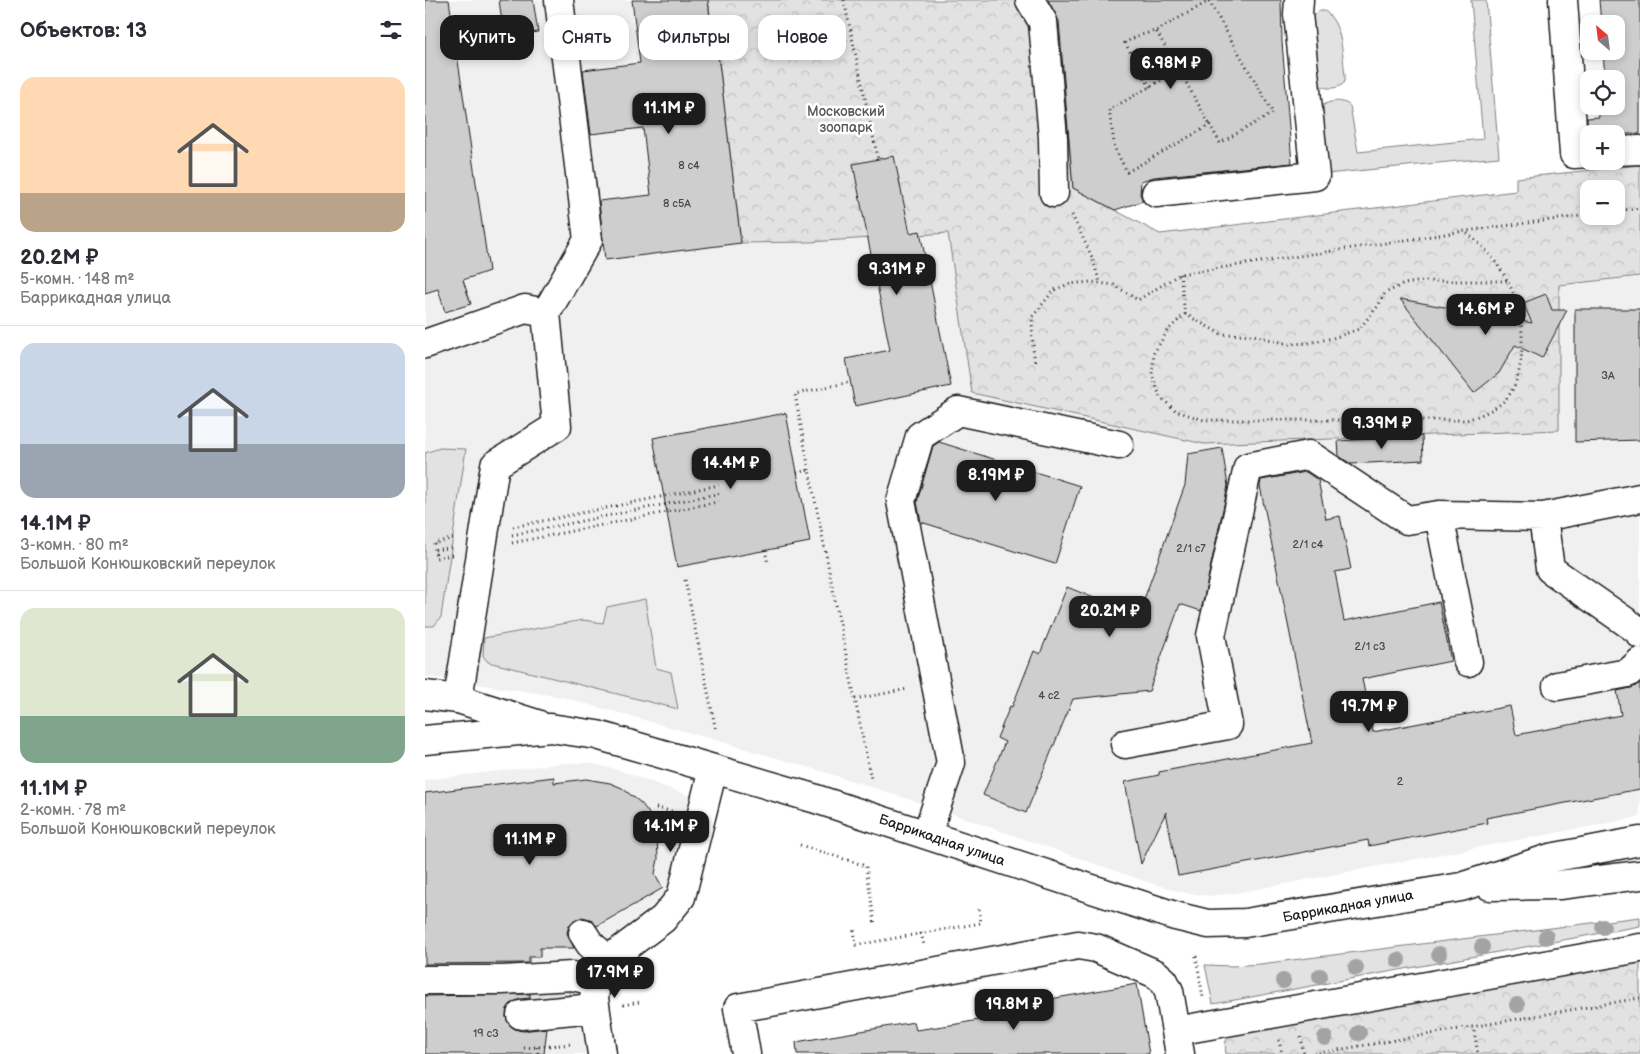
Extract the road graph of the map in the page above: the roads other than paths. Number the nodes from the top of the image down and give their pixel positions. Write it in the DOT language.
graph roads {
  1 [pos="559,0"];
  2 [pos="1030,0"];
  3 [pos="1299,0"];
  4 [pos="1563,0"];
  5 [pos="1640,150"];
  6 [pos="1625,151"];
  7 [pos="1580,154"];
  8 [pos="1054,193"];
  9 [pos="1156,193"];
  10 [pos="546,313"];
  11 [pos="425,344"];
  12 [pos="1119,445"];
  13 [pos="1640,498"];
  14 [pos="1439,515"];
  15 [pos="1543,517"];
  16 [pos="1640,634"];
  17 [pos="1468,662"];
  18 [pos="1640,662"];
  19 [pos="1557,686"];
  20 [pos="425,695"];
  21 [pos="458,699"];
  22 [pos="550,728"];
  23 [pos="425,740"];
  24 [pos="1125,744"];
  25 [pos="713,769"];
  26 [pos="927,834"];
  27 [pos="1640,841"];
  28 [pos="1640,875"];
  29 [pos="1461,887"];
  30 [pos="583,933"];
  31 [pos="1640,948"];
  32 [pos="602,971"];
  33 [pos="425,980"];
  34 [pos="607,1007"];
  35 [pos="521,1015"];
  36 [pos="1178,1043"];
  37 [pos="591,1049"];
  38 [pos="746,1054"];
  1 -- 10 [label="main road"];
  2 -- 8 [label="main road"];
  3 -- 9 [label="main road"];
  4 -- 7 [label="main road"];
  5 -- 6 [label="main road"];
  10 -- 11 [label="main road"];
  10 -- 21 [label="main road"];
  12 -- 26 [label="main road"];
  13 -- 15 [label="main road"];
  14 -- 15 [label="main road"];
  14 -- 17 [label="main road"];
  14 -- 24 [label="main road"];
  15 -- 16 [label="main road"];
  18 -- 19 [label="main road"];
  20 -- 21 [label="main road"];
  21 -- 22 [label="main road"];
  22 -- 23 [label="main road, Баррикадная улица"];
  22 -- 25 [label="main road, Баррикадная улица"];
  25 -- 26 [label="main road, Баррикадная улица"];
  25 -- 32 [label="main road"];
  26 -- 29 [label="main road, Баррикадная улица"];
  27 -- 29 [label="main road, Баррикадная улица"];
  28 -- 29 [label="main road, Баррикадная улица"];
  30 -- 32 [label="main road"];
  31 -- 36 [label="main road"];
  32 -- 33 [label="main road"];
  32 -- 34 [label="main road"];
  34 -- 35 [label="main road"];
  34 -- 37 [label="main road"];
  36 -- 38 [label="main road"];
}
